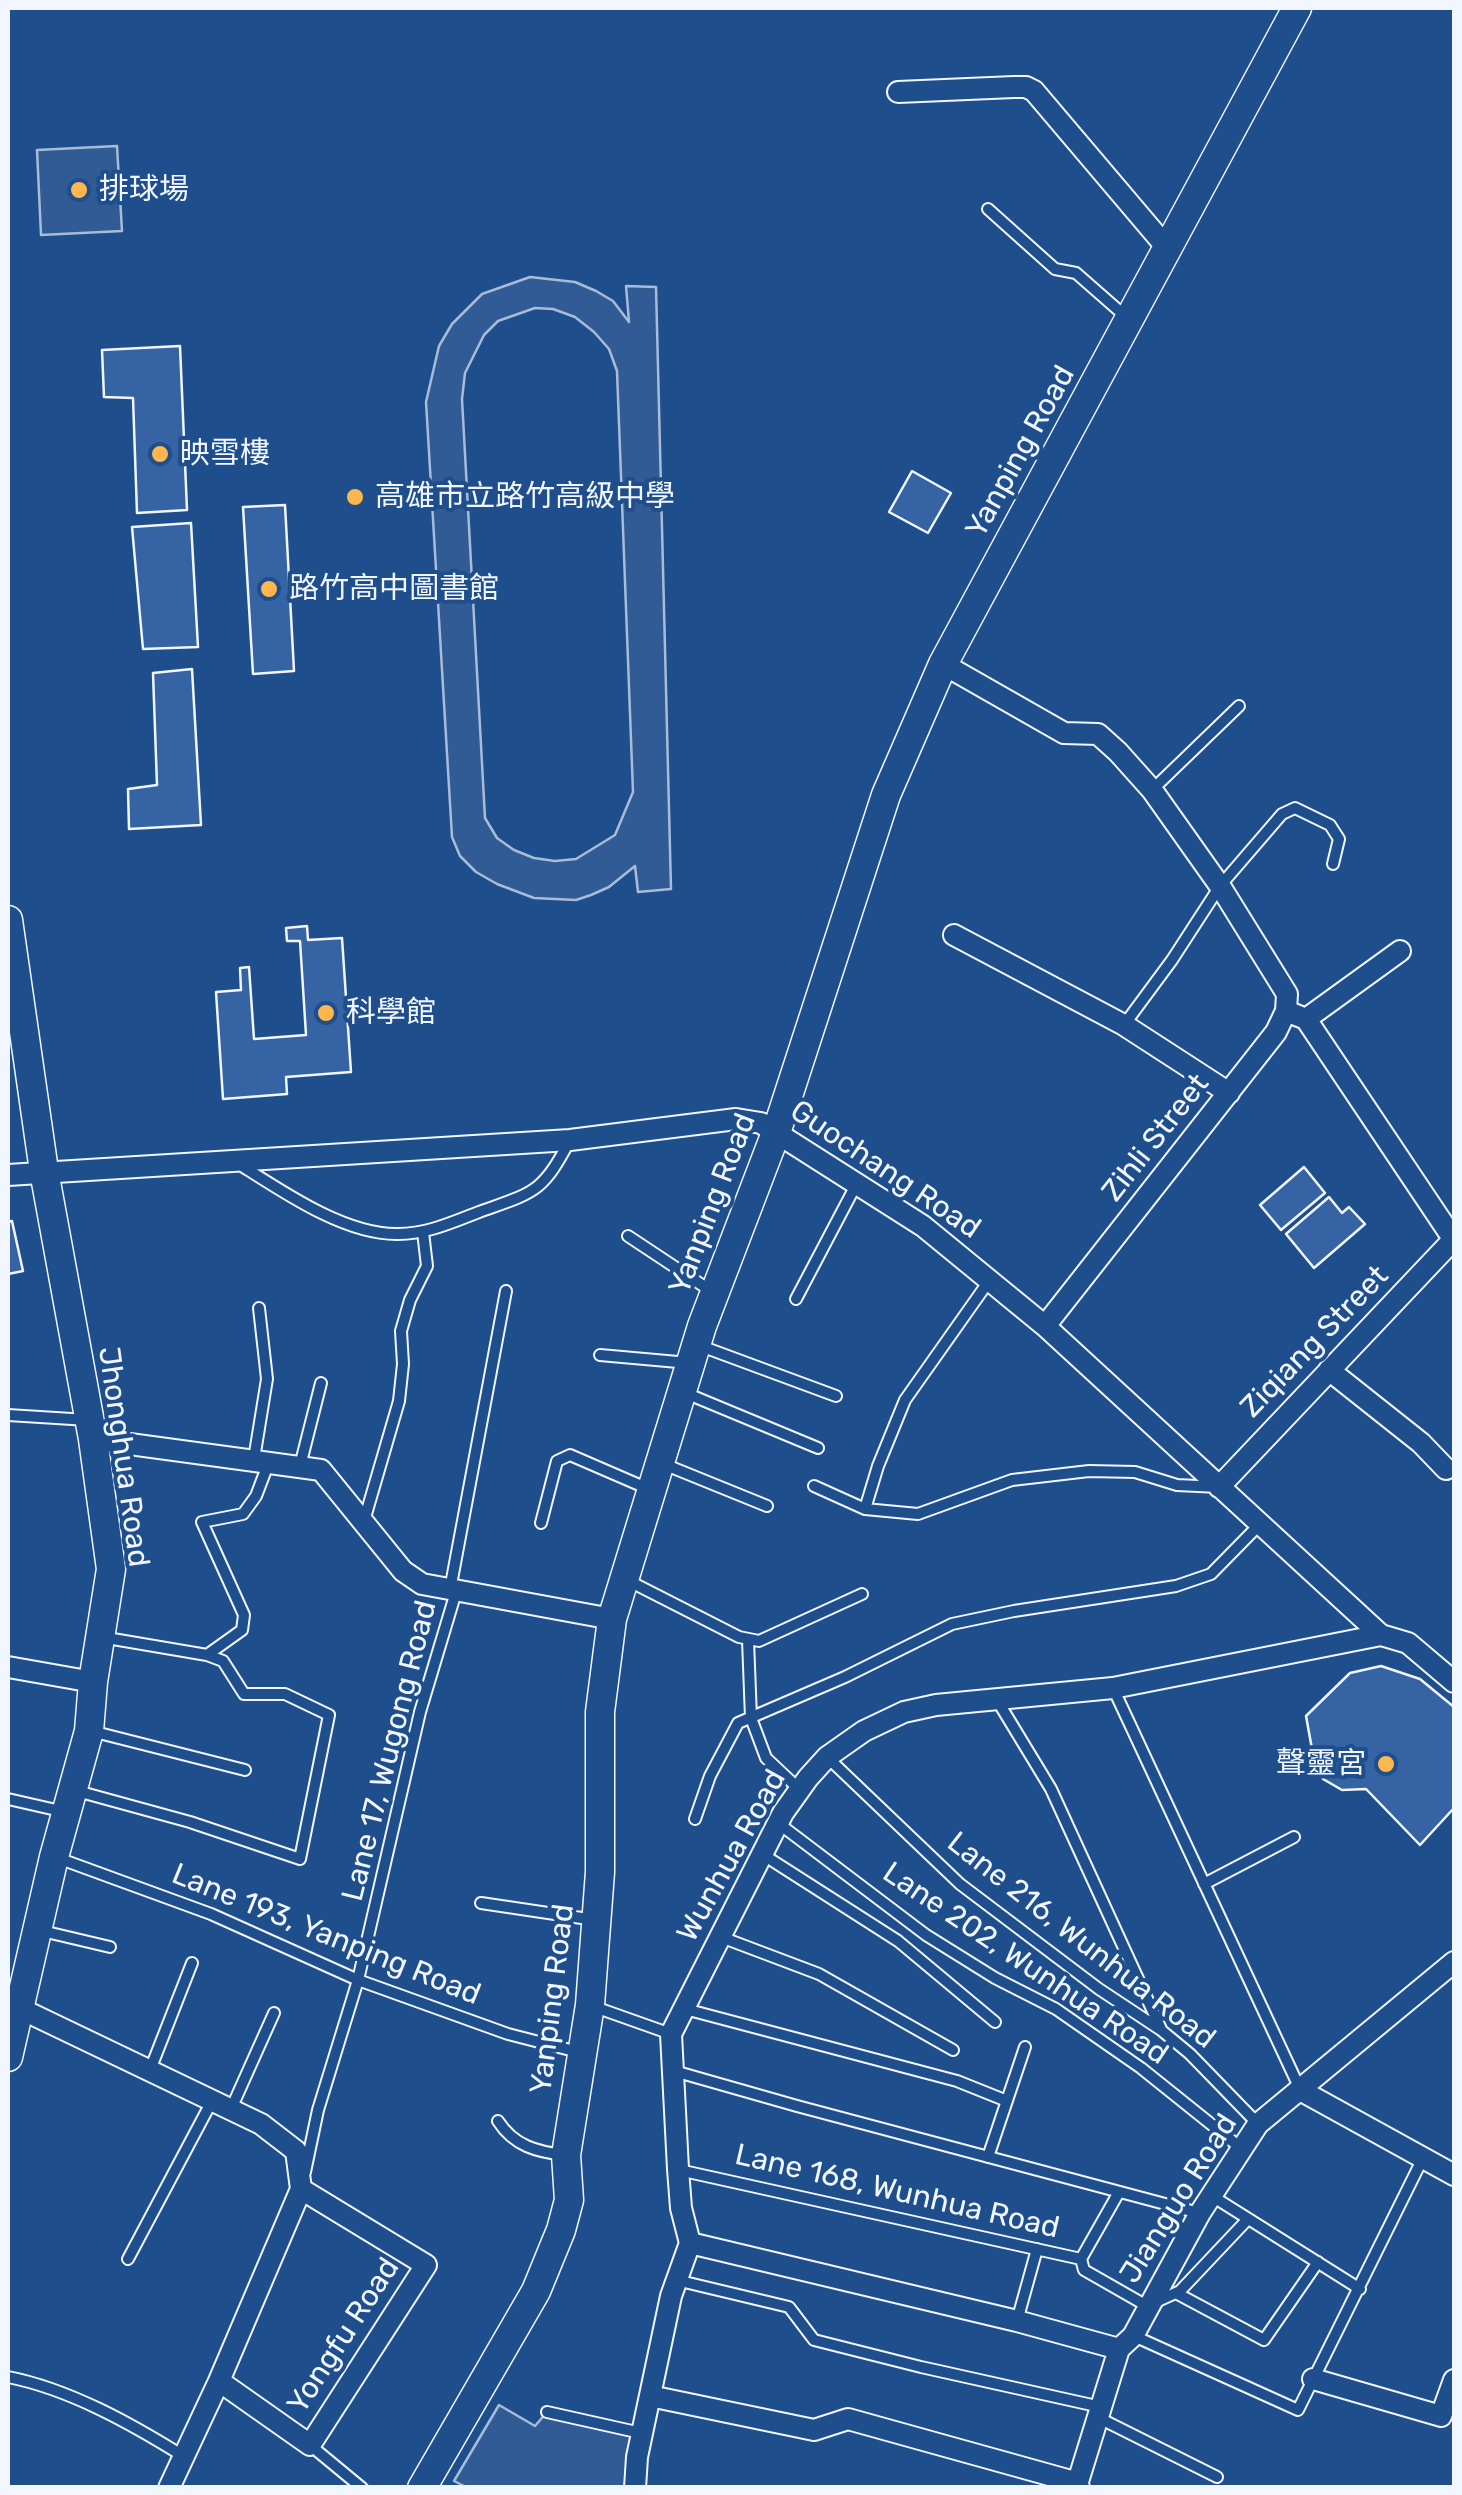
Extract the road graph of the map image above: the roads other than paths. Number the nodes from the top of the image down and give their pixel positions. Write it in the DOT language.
graph roads {
  1 [pos="1297,8"];
  2 [pos="898,92"];
  3 [pos="988,208"];
  4 [pos="1168,249"];
  5 [pos="1130,320"];
  6 [pos="942,664"];
  7 [pos="1239,706"];
  8 [pos="1152,790"];
  9 [pos="1333,864"];
  10 [pos="1220,886"];
  11 [pos="8,920"];
  12 [pos="954,935"];
  13 [pos="10,947"];
  14 [pos="1400,951"];
  15 [pos="1296,1015"];
  16 [pos="1124,1025"];
  17 [pos="1229,1093"];
  18 [pos="777,1130"];
  19 [pos="570,1140"];
  20 [pos="234,1161"];
  21 [pos="44,1171"];
  22 [pos="8,1175"];
  23 [pos="856,1185"];
  24 [pos="423,1232"];
  25 [pos="628,1236"];
  26 [pos="1451,1249"];
  27 [pos="989,1280"];
  28 [pos="506,1291"];
  29 [pos="714,1294"];
  30 [pos="796,1299"];
  31 [pos="259,1308"];
  32 [pos="1045,1326"];
  33 [pos="694,1354"];
  34 [pos="600,1355"];
  35 [pos="1329,1370"];
  36 [pos="321,1383"];
  37 [pos="682,1391"];
  38 [pos="836,1396"];
  39 [pos="8,1415"];
  40 [pos="91,1430"];
  41 [pos="818,1448"];
  42 [pos="261,1460"];
  43 [pos="660,1462"];
  44 [pos="300,1466"];
  45 [pos="1446,1469"];
  46 [pos="814,1486"];
  47 [pos="1218,1487"];
  48 [pos="652,1490"];
  49 [pos="767,1506"];
  50 [pos="864,1509"];
  51 [pos="364,1522"];
  52 [pos="541,1523"];
  53 [pos="1260,1524"];
  54 [pos="624,1579"];
  55 [pos="453,1592"];
  56 [pos="862,1594"];
  57 [pos="612,1619"];
  58 [pos="1381,1635"];
  59 [pos="100,1637"];
  60 [pos="748,1640"];
  61 [pos="207,1655"];
  62 [pos="8,1667"];
  63 [pos="92,1682"];
  64 [pos="1454,1682"];
  65 [pos="1113,1688"];
  66 [pos="996,1699"];
  67 [pos="751,1718"];
  68 [pos="89,1731"];
  69 [pos="827,1757"];
  70 [pos="246,1770"];
  71 [pos="800,1790"];
  72 [pos="8,1798"];
  73 [pos="69,1801"];
  74 [pos="694,1819"];
  75 [pos="778,1824"];
  76 [pos="1294,1837"];
  77 [pos="762,1854"];
  78 [pos="54,1857"];
  79 [pos="1204,1884"];
  80 [pos="480,1903"];
  81 [pos="596,1920"];
  82 [pos="37,1930"];
  83 [pos="720,1937"];
  84 [pos="110,1947"];
  85 [pos="1454,1962"];
  86 [pos="192,1963"];
  87 [pos="358,1980"];
  88 [pos="590,2005"];
  89 [pos="684,2008"];
  90 [pos="13,2009"];
  91 [pos="274,2013"];
  92 [pos="995,2022"];
  93 [pos="1162,2030"];
  94 [pos="671,2034"];
  95 [pos="1025,2047"];
  96 [pos="954,2050"];
  97 [pos="582,2053"];
  98 [pos="8,2057"];
  99 [pos="150,2071"];
  100 [pos="674,2071"];
  101 [pos="1300,2090"];
  102 [pos="1007,2101"];
  103 [pos="221,2106"];
  104 [pos="498,2121"];
  105 [pos="1258,2124"];
  106 [pos="1242,2149"];
  107 [pos="566,2155"];
  108 [pos="988,2157"];
  109 [pos="1424,2158"];
  110 [pos="678,2169"];
  111 [pos="1454,2176"];
  112 [pos="301,2190"];
  113 [pos="1119,2192"];
  114 [pos="1206,2204"];
  115 [pos="1248,2218"];
  116 [pos="690,2242"];
  117 [pos="1037,2249"];
  118 [pos="128,2259"];
  119 [pos="1080,2259"];
  120 [pos="1318,2262"];
  121 [pos="676,2280"];
  122 [pos="1360,2289"];
  123 [pos="1176,2293"];
  124 [pos="1147,2306"];
  125 [pos="1017,2321"];
  126 [pos="1126,2342"];
  127 [pos="8,2377"];
  128 [pos="1313,2379"];
  129 [pos="1454,2380"];
  130 [pos="218,2381"];
  131 [pos="650,2396"];
  132 [pos="547,2412"];
  133 [pos="1100,2412"];
  134 [pos="1448,2418"];
  135 [pos="642,2433"];
  136 [pos="310,2444"];
  137 [pos="183,2456"];
  138 [pos="1218,2476"];
  139 [pos="344,2483"];
  140 [pos="431,2485"];
  141 [pos="1078,2486"];
  142 [pos="168,2488"];
  143 [pos="362,2488"];
  144 [pos="634,2488"];
  1 -- 4 [label="street, Yanping Road"];
  2 -- 4 [label="street"];
  3 -- 5 [label="lane"];
  4 -- 5 [label="street, Yanping Road"];
  5 -- 6 [label="street, Yanping Road"];
  6 -- 8 [label="street"];
  6 -- 18 [label="street, Yanping Road"];
  7 -- 8 [label="lane"];
  8 -- 10 [label="street"];
  9 -- 10 [label="lane"];
  10 -- 15 [label="street"];
  10 -- 16 [label="lane"];
  11 -- 13 [label="street, Jhonghua Road"];
  12 -- 16 [label="street"];
  13 -- 21 [label="street, Jhonghua Road"];
  14 -- 15 [label="street"];
  15 -- 17 [label="street, Zihli Street"];
  15 -- 26 [label="street"];
  16 -- 17 [label="street"];
  17 -- 32 [label="street, Zihli Street"];
  18 -- 19 [label="street, Guochang Road"];
  18 -- 23 [label="street, Guochang Road"];
  18 -- 29 [label="street, Yanping Road"];
  19 -- 20 [label="street, Guochang Road"];
  19 -- 24 [label="lane"];
  20 -- 21 [label="street, Guochang Road"];
  20 -- 24 [label="lane"];
  21 -- 22 [label="street, Guochang Road"];
  21 -- 40 [label="street, Jhonghua Road"];
  23 -- 27 [label="street, Guochang Road"];
  23 -- 30 [label="lane"];
  24 -- 51 [label="lane"];
  25 -- 29 [label="lane"];
  26 -- 35 [label="street, Ziqiang Street"];
  27 -- 32 [label="street, Guochang Road"];
  27 -- 50 [label="lane"];
  28 -- 55 [label="lane, Lane 17, Wugong Road"];
  29 -- 33 [label="street, Yanping Road"];
  31 -- 42 [label="lane"];
  32 -- 47 [label="street, Guochang Road"];
  33 -- 34 [label="lane"];
  33 -- 37 [label="street, Yanping Road"];
  33 -- 38 [label="lane"];
  35 -- 45 [label="street"];
  35 -- 47 [label="street, Ziqiang Street"];
  36 -- 44 [label="lane"];
  37 -- 41 [label="lane"];
  37 -- 43 [label="street, Yanping Road"];
  39 -- 40 [label="lane"];
  40 -- 42 [label="street"];
  40 -- 59 [label="street, Jhonghua Road"];
  42 -- 44 [label="street"];
  42 -- 61 [label="lane"];
  43 -- 48 [label="street, Yanping Road"];
  43 -- 49 [label="lane"];
  44 -- 51 [label="street"];
  46 -- 50 [label="lane"];
  47 -- 50 [label="lane"];
  47 -- 53 [label="street, Guochang Road"];
  48 -- 52 [label="lane"];
  48 -- 54 [label="street, Yanping Road"];
  51 -- 55 [label="street"];
  53 -- 58 [label="street, Guochang Road"];
  53 -- 67 [label="lane"];
  54 -- 57 [label="street, Yanping Road"];
  54 -- 60 [label="lane"];
  55 -- 57 [label="street"];
  55 -- 87 [label="lane, Lane 17, Wugong Road"];
  56 -- 60 [label="lane"];
  57 -- 81 [label="street, Yanping Road"];
  58 -- 64 [label="street, Guochang Road"];
  58 -- 65 [label="street, Wunhua Road"];
  59 -- 61 [label="lane"];
  59 -- 63 [label="street, Jhonghua Road"];
  60 -- 67 [label="lane"];
  61 -- 73 [label="lane"];
  62 -- 63 [label="street"];
  63 -- 68 [label="street, Jhonghua Road"];
  65 -- 66 [label="street, Wunhua Road"];
  65 -- 79 [label="lane"];
  66 -- 69 [label="street, Wunhua Road"];
  66 -- 93 [label="lane"];
  67 -- 71 [label="lane"];
  67 -- 74 [label="lane"];
  68 -- 70 [label="lane"];
  68 -- 73 [label="street, Jhonghua Road"];
  69 -- 71 [label="street, Wunhua Road"];
  69 -- 93 [label="lane, Lane 216, Wunhua Road"];
  71 -- 75 [label="street, Wunhua Road"];
  72 -- 73 [label="lane"];
  73 -- 78 [label="street, Jhonghua Road"];
  75 -- 77 [label="street, Wunhua Road"];
  75 -- 106 [label="lane, Lane 202, Wunhua Road"];
  76 -- 79 [label="lane"];
  77 -- 83 [label="street, Wunhua Road"];
  77 -- 92 [label="lane"];
  78 -- 82 [label="street, Jhonghua Road"];
  78 -- 87 [label="lane, Lane 193, Yanping Road"];
  79 -- 101 [label="lane"];
  80 -- 81 [label="lane"];
  81 -- 88 [label="street, Yanping Road"];
  82 -- 84 [label="lane"];
  82 -- 90 [label="street, Jhonghua Road"];
  83 -- 89 [label="street, Wunhua Road"];
  83 -- 96 [label="lane"];
  85 -- 101 [label="street, Jianguo Road"];
  86 -- 99 [label="lane"];
  87 -- 97 [label="lane, Lane 193, Yanping Road"];
  87 -- 112 [label="lane, Lane 17, Wugong Road"];
  88 -- 94 [label="lane"];
  88 -- 97 [label="street, Yanping Road"];
  89 -- 94 [label="street, Wunhua Road"];
  89 -- 102 [label="lane"];
  90 -- 98 [label="street, Jhonghua Road"];
  90 -- 99 [label="street"];
  91 -- 103 [label="lane"];
  93 -- 105 [label="lane, Lane 216, Wunhua Road"];
  94 -- 100 [label="street"];
  95 -- 102 [label="lane"];
  97 -- 107 [label="street, Yanping Road"];
  99 -- 103 [label="street"];
  100 -- 108 [label="lane"];
  100 -- 110 [label="street"];
  101 -- 105 [label="street, Jianguo Road"];
  101 -- 109 [label="street"];
  102 -- 108 [label="lane"];
  103 -- 112 [label="street"];
  103 -- 118 [label="lane"];
  104 -- 107 [label="lane"];
  105 -- 106 [label="street, Jianguo Road"];
  106 -- 114 [label="street, Jianguo Road"];
  107 -- 140 [label="street, Yanping Road"];
  108 -- 113 [label="lane"];
  109 -- 111 [label="street"];
  109 -- 122 [label="lane"];
  110 -- 116 [label="street"];
  110 -- 117 [label="lane, Lane 168, Wunhua Road"];
  112 -- 130 [label="street"];
  112 -- 136 [label="street, Yongfu Road"];
  113 -- 114 [label="lane"];
  113 -- 119 [label="lane"];
  114 -- 115 [label="lane"];
  114 -- 124 [label="street, Jianguo Road"];
  115 -- 120 [label="lane"];
  115 -- 123 [label="lane"];
  116 -- 121 [label="street"];
  116 -- 125 [label="street"];
  117 -- 119 [label="lane, Lane 168, Wunhua Road"];
  117 -- 125 [label="lane"];
  119 -- 124 [label="lane, Lane 168, Wunhua Road"];
  120 -- 122 [label="lane"];
  120 -- 123 [label="lane"];
  121 -- 131 [label="street"];
  121 -- 133 [label="lane"];
  122 -- 128 [label="lane"];
  123 -- 124 [label="lane"];
  124 -- 126 [label="street, Jianguo Road"];
  125 -- 126 [label="street"];
  126 -- 128 [label="lane"];
  126 -- 133 [label="street, Jianguo Road"];
  127 -- 137 [label="lane"];
  128 -- 134 [label="street"];
  129 -- 134 [label="street"];
  130 -- 136 [label="street, Yongfu Road"];
  130 -- 137 [label="street"];
  131 -- 135 [label="street"];
  131 -- 141 [label="street"];
  132 -- 135 [label="lane"];
  133 -- 138 [label="lane"];
  133 -- 141 [label="street, Jianguo Road"];
  135 -- 144 [label="street"];
  136 -- 139 [label="lane"];
  137 -- 142 [label="street"];
  139 -- 143 [label="lane"];
}
